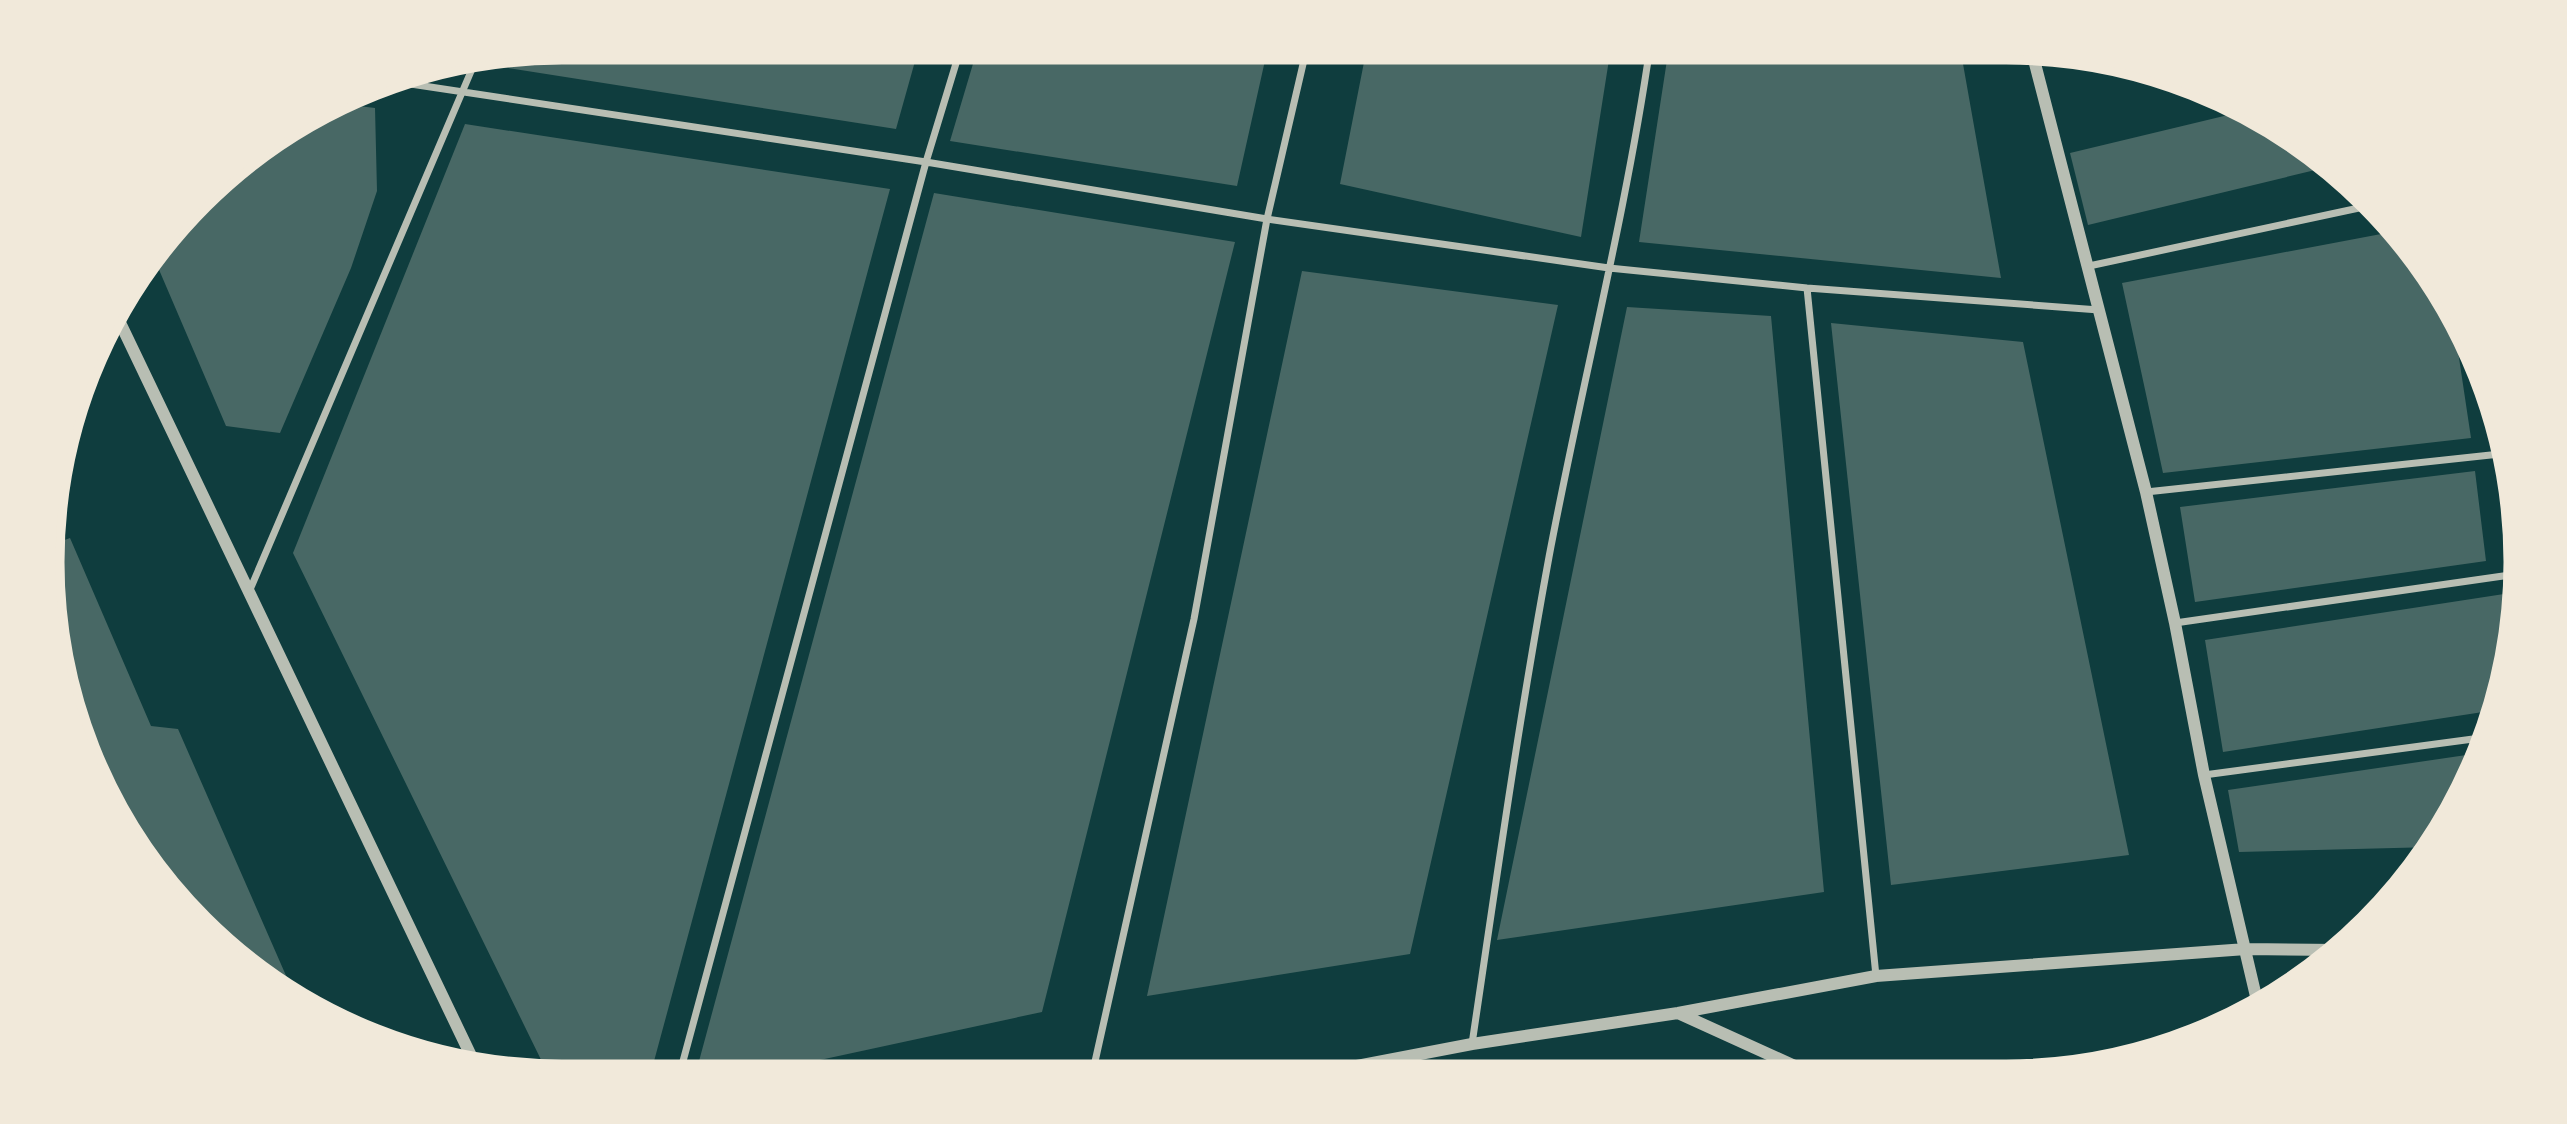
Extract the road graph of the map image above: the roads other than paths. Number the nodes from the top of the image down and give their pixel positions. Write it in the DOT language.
graph roads {
  1 [pos="957,60"];
  2 [pos="1304,60"];
  3 [pos="1648,60"];
  4 [pos="2034,61"];
  5 [pos="472,68"];
  6 [pos="407,84"];
  7 [pos="461,93"];
  8 [pos="926,162"];
  9 [pos="2361,208"];
  10 [pos="1267,219"];
  11 [pos="2089,267"];
  12 [pos="1609,268"];
  13 [pos="1807,288"];
  14 [pos="2099,310"];
  15 [pos="120,323"];
  16 [pos="2496,454"];
  17 [pos="2146,492"];
  18 [pos="2507,575"];
  19 [pos="249,593"];
  20 [pos="2175,624"];
  21 [pos="2475,739"];
  22 [pos="2204,775"];
  23 [pos="2246,949"];
  24 [pos="2324,950"];
  25 [pos="1876,976"];
  26 [pos="2256,997"];
  27 [pos="1678,1013"];
  28 [pos="1472,1044"];
  29 [pos="471,1056"];
  30 [pos="682,1064"];
  31 [pos="1094,1064"];
  32 [pos="1364,1064"];
  33 [pos="1790,1064"];
  1 -- 8 [label="street"];
  2 -- 10 [label="street"];
  3 -- 12 [label="street"];
  4 -- 11 [label="street"];
  5 -- 7 [label="street"];
  6 -- 7 [label="street"];
  7 -- 8 [label="street"];
  7 -- 19 [label="street"];
  8 -- 10 [label="street"];
  8 -- 30 [label="street"];
  9 -- 11 [label="street"];
  10 -- 12 [label="street"];
  10 -- 31 [label="street"];
  11 -- 14 [label="street"];
  12 -- 13 [label="street"];
  12 -- 28 [label="street"];
  13 -- 14 [label="street"];
  13 -- 25 [label="street"];
  14 -- 17 [label="street"];
  15 -- 19 [label="street"];
  16 -- 17 [label="street"];
  17 -- 20 [label="street"];
  18 -- 20 [label="street"];
  19 -- 29 [label="street"];
  20 -- 22 [label="street"];
  21 -- 22 [label="street"];
  22 -- 23 [label="street"];
  23 -- 24 [label="street"];
  23 -- 25 [label="street"];
  23 -- 26 [label="street"];
  25 -- 27 [label="street"];
  27 -- 28 [label="street"];
  27 -- 33 [label="street"];
  28 -- 32 [label="street"];
}
